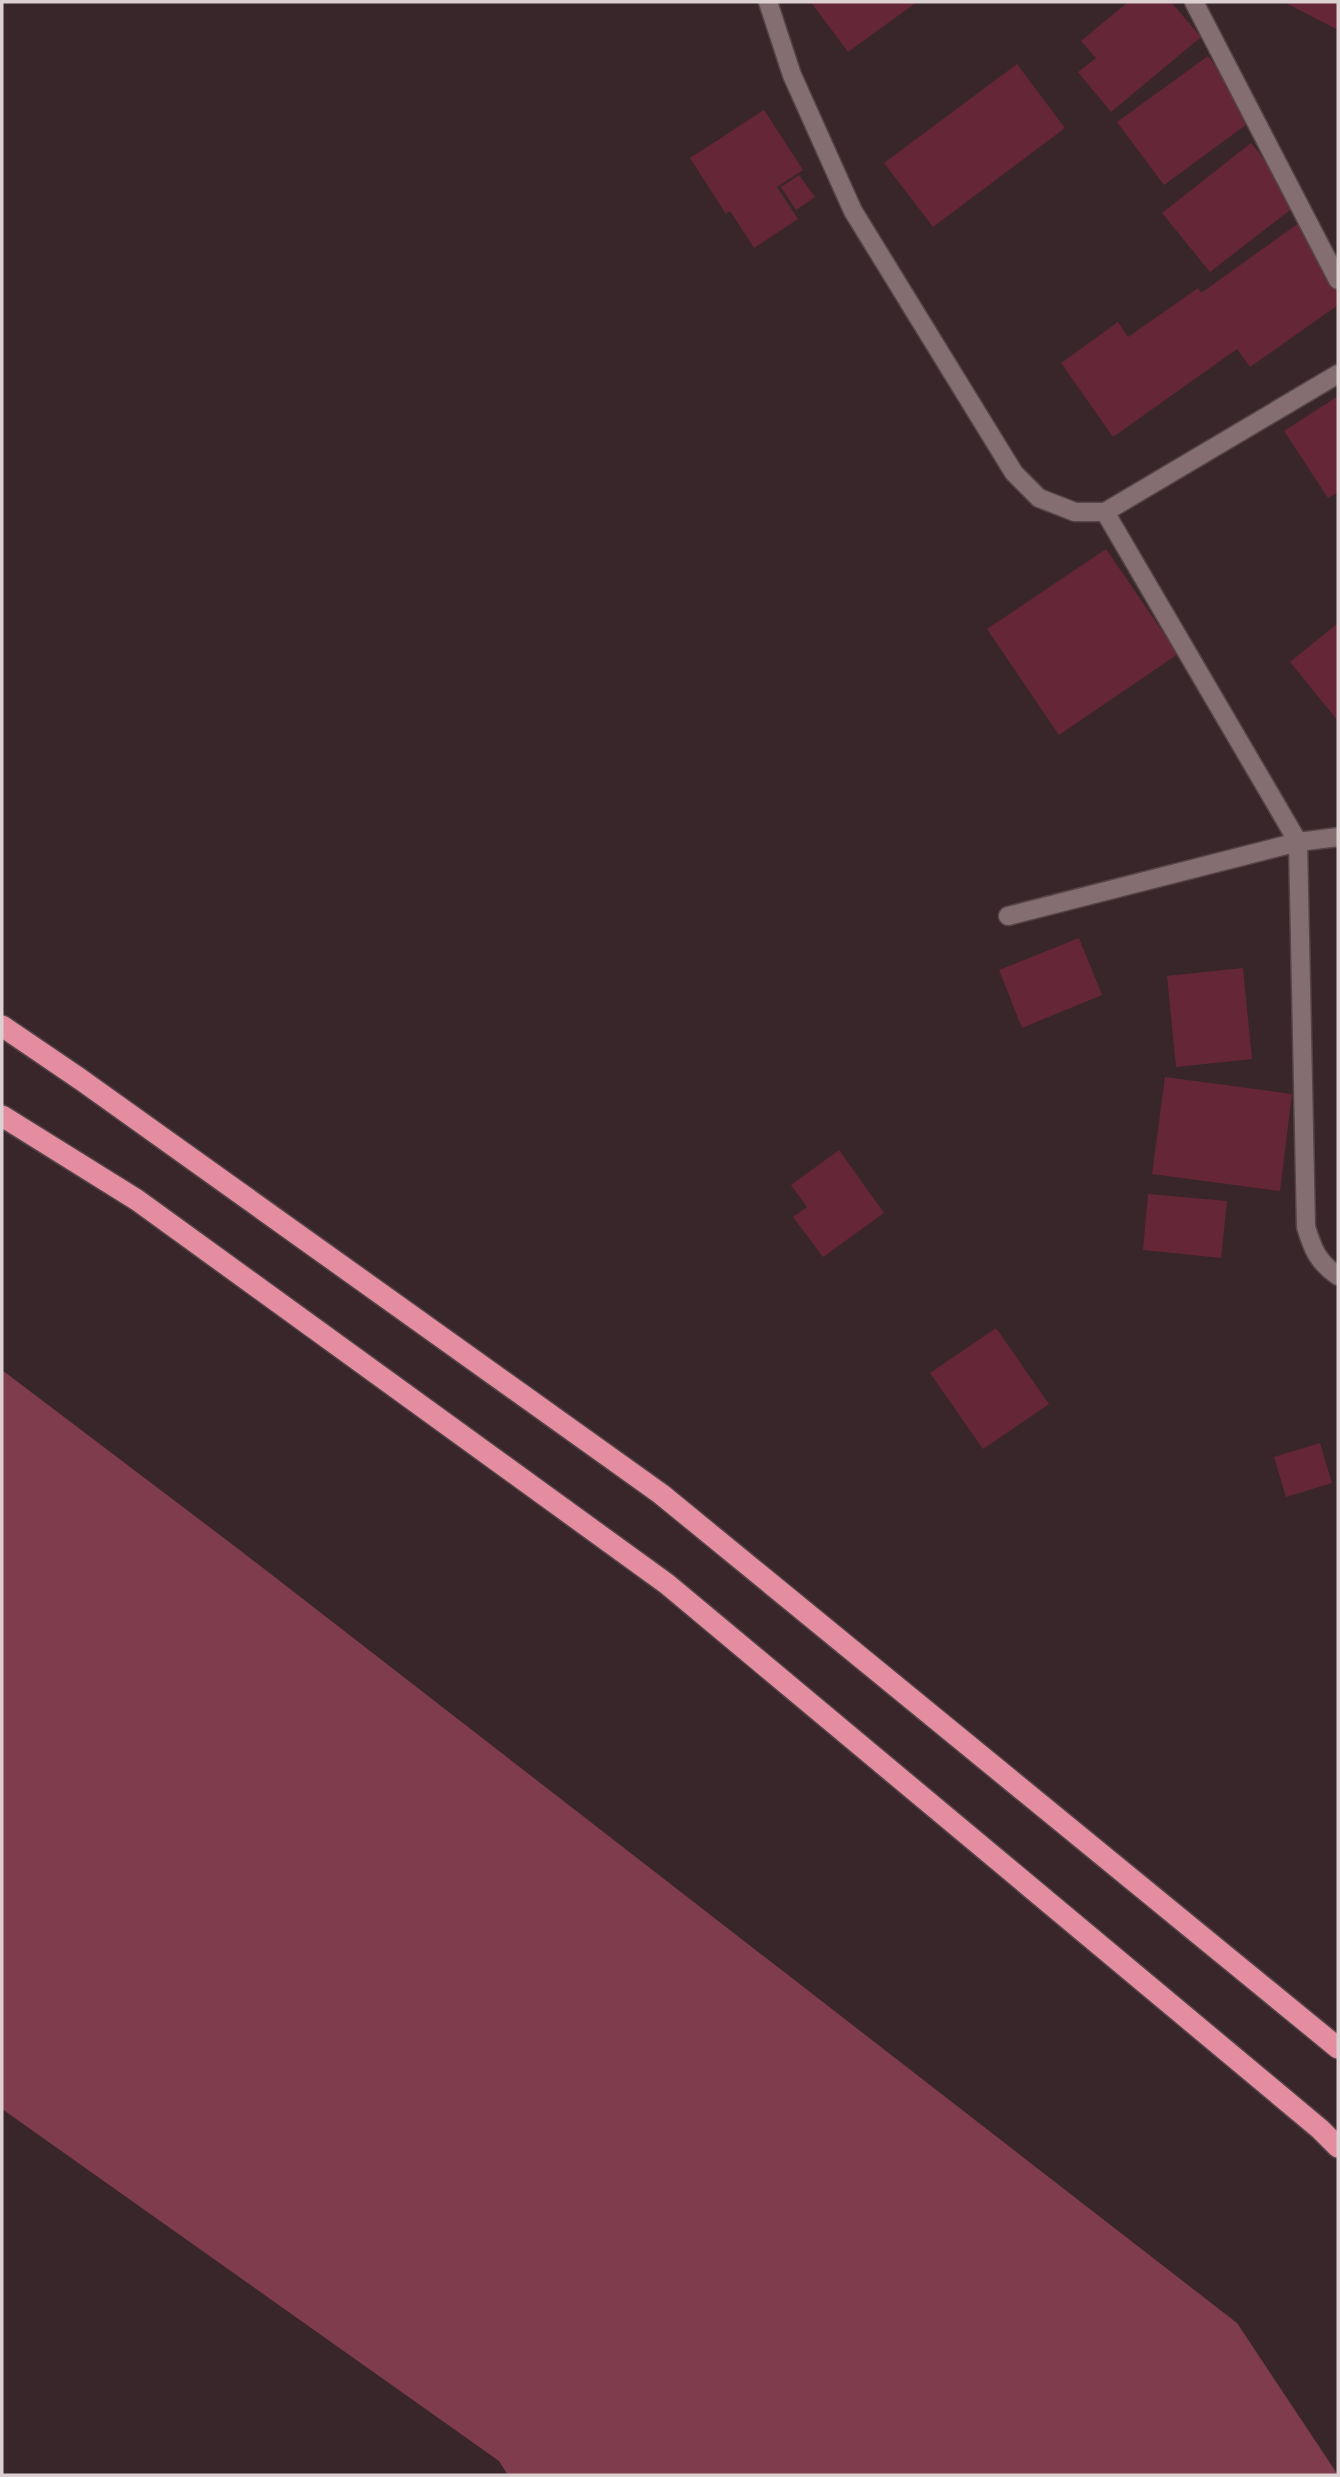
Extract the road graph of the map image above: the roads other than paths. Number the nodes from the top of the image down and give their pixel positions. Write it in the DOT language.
graph roads {
  1 [pos="768,2"];
  2 [pos="1194,2"];
  3 [pos="1338,279"];
  4 [pos="1338,373"];
  5 [pos="1105,512"];
  6 [pos="1338,837"];
  7 [pos="1298,842"];
  8 [pos="1008,916"];
  9 [pos="2,1026"];
  10 [pos="2,1116"];
  11 [pos="1338,1276"];
  12 [pos="1338,2048"];
  13 [pos="1338,2147"];
  1 -- 5 [label="street"];
  2 -- 3 [label="street"];
  4 -- 5 [label="street"];
  5 -- 7 [label="street"];
  6 -- 7 [label="street"];
  7 -- 8 [label="street"];
  7 -- 11 [label="street"];
  9 -- 12 [label="highway"];
  10 -- 13 [label="highway"];
}
